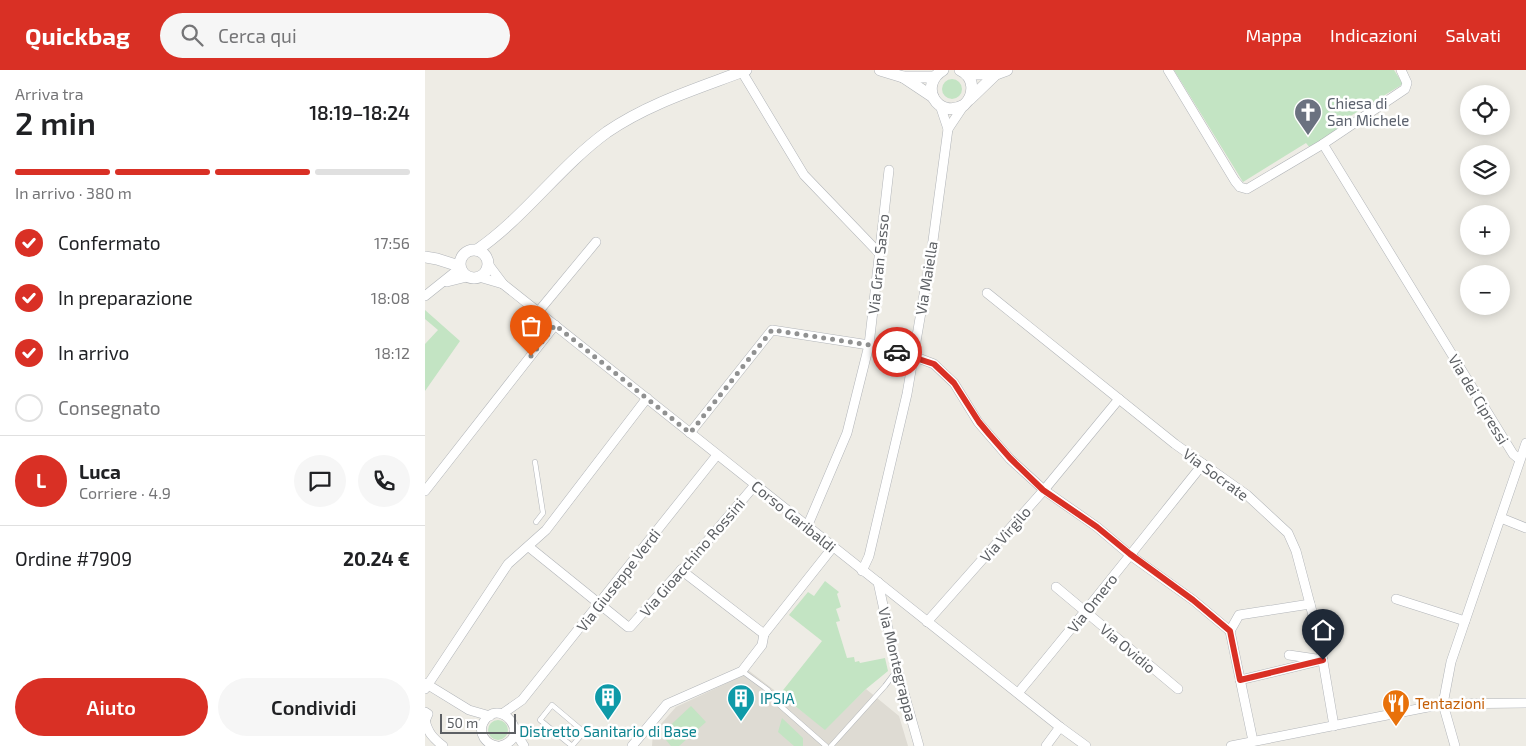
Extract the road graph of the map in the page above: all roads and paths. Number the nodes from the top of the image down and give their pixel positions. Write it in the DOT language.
graph roads {
  1 [pos="880,70"];
  2 [pos="1168,70"];
  3 [pos="1401,70"];
  4 [pos="744,71"];
  5 [pos="963,71"];
  6 [pos="1001,72"];
  7 [pos="939,73"];
  8 [pos="903,77"];
  9 [pos="936,101"];
  10 [pos="967,102"];
  11 [pos="948,128"];
  12 [pos="1323,144"];
  13 [pos="889,170"];
  14 [pos="596,242"];
  15 [pos="879,253"];
  16 [pos="484,257"];
  17 [pos="431,258"];
  18 [pos="466,269"];
  19 [pos="503,284"];
  20 [pos="987,293"];
  21 [pos="425,296"];
  22 [pos="538,312"];
  23 [pos="555,325"];
  24 [pos="869,345"];
  25 [pos="913,356"];
  26 [pos="647,398"];
  27 [pos="1119,399"];
  28 [pos="690,433"];
  29 [pos="1523,451"];
  30 [pos="717,455"];
  31 [pos="535,462"];
  32 [pos="1203,464"];
  33 [pos="755,485"];
  34 [pos="427,486"];
  35 [pos="1043,490"];
  36 [pos="1501,518"];
  37 [pos="536,522"];
  38 [pos="807,527"];
  39 [pos="1526,528"];
  40 [pos="529,547"];
  41 [pos="833,547"];
  42 [pos="1130,554"];
  43 [pos="681,570"];
  44 [pos="862,571"];
  45 [pos="878,582"];
  46 [pos="1055,588"];
  47 [pos="1396,599"];
  48 [pos="599,604"];
  49 [pos="1310,604"];
  50 [pos="1086,613"];
  51 [pos="927,622"];
  52 [pos="1465,622"];
  53 [pos="1230,631"];
  54 [pos="765,634"];
  55 [pos="1289,655"];
  56 [pos="1323,660"];
  57 [pos="898,669"];
  58 [pos="742,671"];
  59 [pos="1240,680"];
  60 [pos="426,686"];
  61 [pos="1178,689"];
  62 [pos="1018,693"];
  63 [pos="1526,703"];
  64 [pos="519,704"];
  65 [pos="1443,704"];
  66 [pos="469,710"];
  67 [pos="425,712"];
  68 [pos="502,714"];
  69 [pos="490,716"];
  70 [pos="425,720"];
  71 [pos="513,726"];
  72 [pos="1334,726"];
  73 [pos="482,727"];
  74 [pos="1060,728"];
  75 [pos="429,737"];
  76 [pos="1274,738"];
  77 [pos="1253,741"];
  78 [pos="482,742"];
  79 [pos="636,744"];
  80 [pos="443,746"];
  81 [pos="501,746"];
  82 [pos="524,746"];
  83 [pos="572,746"];
  84 [pos="826,746"];
  85 [pos="831,746"];
  86 [pos="919,746"];
  87 [pos="1046,746"];
  88 [pos="1086,746"];
  89 [pos="1231,746"];
  90 [pos="1267,746"];
  91 [pos="1455,746"];
  1 -- 8 [label="street"];
  2 -- 12 [label="street"];
  3 -- 12 [label="street"];
  4 -- 15 [label="street"];
  4 -- 16 [label="street"];
  5 -- 6 [label="street"];
  5 -- 10 [label="street"];
  6 -- 10 [label="street"];
  7 -- 8 [label="street"];
  7 -- 9 [label="street"];
  8 -- 9 [label="street"];
  9 -- 10 [label="street"];
  9 -- 11 [label="street, Via Maiella"];
  10 -- 11 [label="street, Via Maiella"];
  11 -- 25 [label="street, Via Maiella"];
  12 -- 29 [label="street, Via dei Cipressi"];
  13 -- 15 [label="street, Via Gran Sasso"];
  14 -- 22 [label="street"];
  15 -- 24 [label="street, Via Gran Sasso"];
  16 -- 18 [label="street"];
  16 -- 18 [label="street"];
  16 -- 19 [label="street, Corso Garibaldi"];
  17 -- 18 [label="street"];
  18 -- 19 [label="street, Corso Garibaldi"];
  18 -- 21 [label="street"];
  19 -- 22 [label="street, Corso Garibaldi"];
  20 -- 27 [label="street, Via Socrate"];
  22 -- 23 [label="street, Corso Garibaldi"];
  23 -- 26 [label="street, Corso Garibaldi"];
  23 -- 34 [label="street"];
  24 -- 25 [label="street"];
  24 -- 28 [label="street"];
  24 -- 38 [label="street, Via Gran Sasso"];
  25 -- 35 [label="street"];
  25 -- 44 [label="street, Via Maiella"];
  26 -- 28 [label="street, Corso Garibaldi"];
  26 -- 40 [label="street"];
  27 -- 32 [label="street, Via Socrate"];
  27 -- 35 [label="street, Via Virgilo"];
  28 -- 30 [label="street, Corso Garibaldi"];
  29 -- 36 [label="street, Via dei Cipressi"];
  30 -- 33 [label="street, Corso Garibaldi"];
  30 -- 48 [label="street, Via Giuseppe Verdi"];
  31 -- 37 [label="lane"];
  32 -- 42 [label="street, Via Omero"];
  32 -- 49 [label="street, Via Socrate"];
  33 -- 38 [label="street, Corso Garibaldi"];
  33 -- 43 [label="street, Via Gioacchino Rossini"];
  35 -- 42 [label="street"];
  35 -- 51 [label="street, Via Virgilo"];
  36 -- 39 [label="street"];
  36 -- 52 [label="street, Via dei Cipressi"];
  38 -- 41 [label="street, Corso Garibaldi"];
  40 -- 48 [label="street"];
  40 -- 60 [label="street"];
  41 -- 44 [label="street, Corso Garibaldi"];
  41 -- 54 [label="street"];
  42 -- 50 [label="street, Via Omero"];
  42 -- 53 [label="street"];
  43 -- 48 [label="street, Via Gioacchino Rossini"];
  43 -- 54 [label="street"];
  44 -- 45 [label="street, Corso Garibaldi"];
  45 -- 51 [label="street, Corso Garibaldi"];
  45 -- 57 [label="street, Via Montegrappa"];
  46 -- 50 [label="street, Via Ovidio"];
  47 -- 52 [label="street"];
  48 -- 64 [label="street, Via Giuseppe Verdi"];
  49 -- 53 [label="street"];
  49 -- 56 [label="street, Via Socrate"];
  50 -- 61 [label="street, Via Ovidio"];
  50 -- 62 [label="street, Via Omero"];
  51 -- 62 [label="street, Corso Garibaldi"];
  52 -- 65 [label="street, Via dei Cipressi"];
  53 -- 59 [label="street"];
  54 -- 58 [label="street"];
  55 -- 56 [label="street"];
  56 -- 59 [label="street"];
  56 -- 72 [label="street, Via Socrate"];
  57 -- 85 [label="lane"];
  57 -- 86 [label="street, Via Montegrappa"];
  58 -- 79 [label="street"];
  58 -- 84 [label="lane"];
  59 -- 77 [label="street"];
  60 -- 66 [label="street"];
  62 -- 74 [label="street, Corso Garibaldi"];
  63 -- 65 [label="street"];
  64 -- 68 [label="street, Via Giuseppe Verdi"];
  64 -- 71 [label="street, Via Giuseppe Verdi"];
  65 -- 72 [label="street"];
  65 -- 91 [label="street"];
  66 -- 69 [label="street"];
  66 -- 73 [label="street"];
  67 -- 70 [label="street"];
  68 -- 69 [label="street"];
  68 -- 71 [label="street"];
  69 -- 73 [label="street"];
  70 -- 75 [label="street"];
  71 -- 81 [label="street"];
  71 -- 82 [label="street"];
  72 -- 76 [label="street"];
  73 -- 78 [label="street"];
  74 -- 87 [label="street"];
  74 -- 88 [label="street, Corso Garibaldi"];
  75 -- 80 [label="street"];
  76 -- 77 [label="street"];
  76 -- 90 [label="street"];
  77 -- 89 [label="street"];
  78 -- 81 [label="street"];
  83 -- 83 [label="lane"];
}
